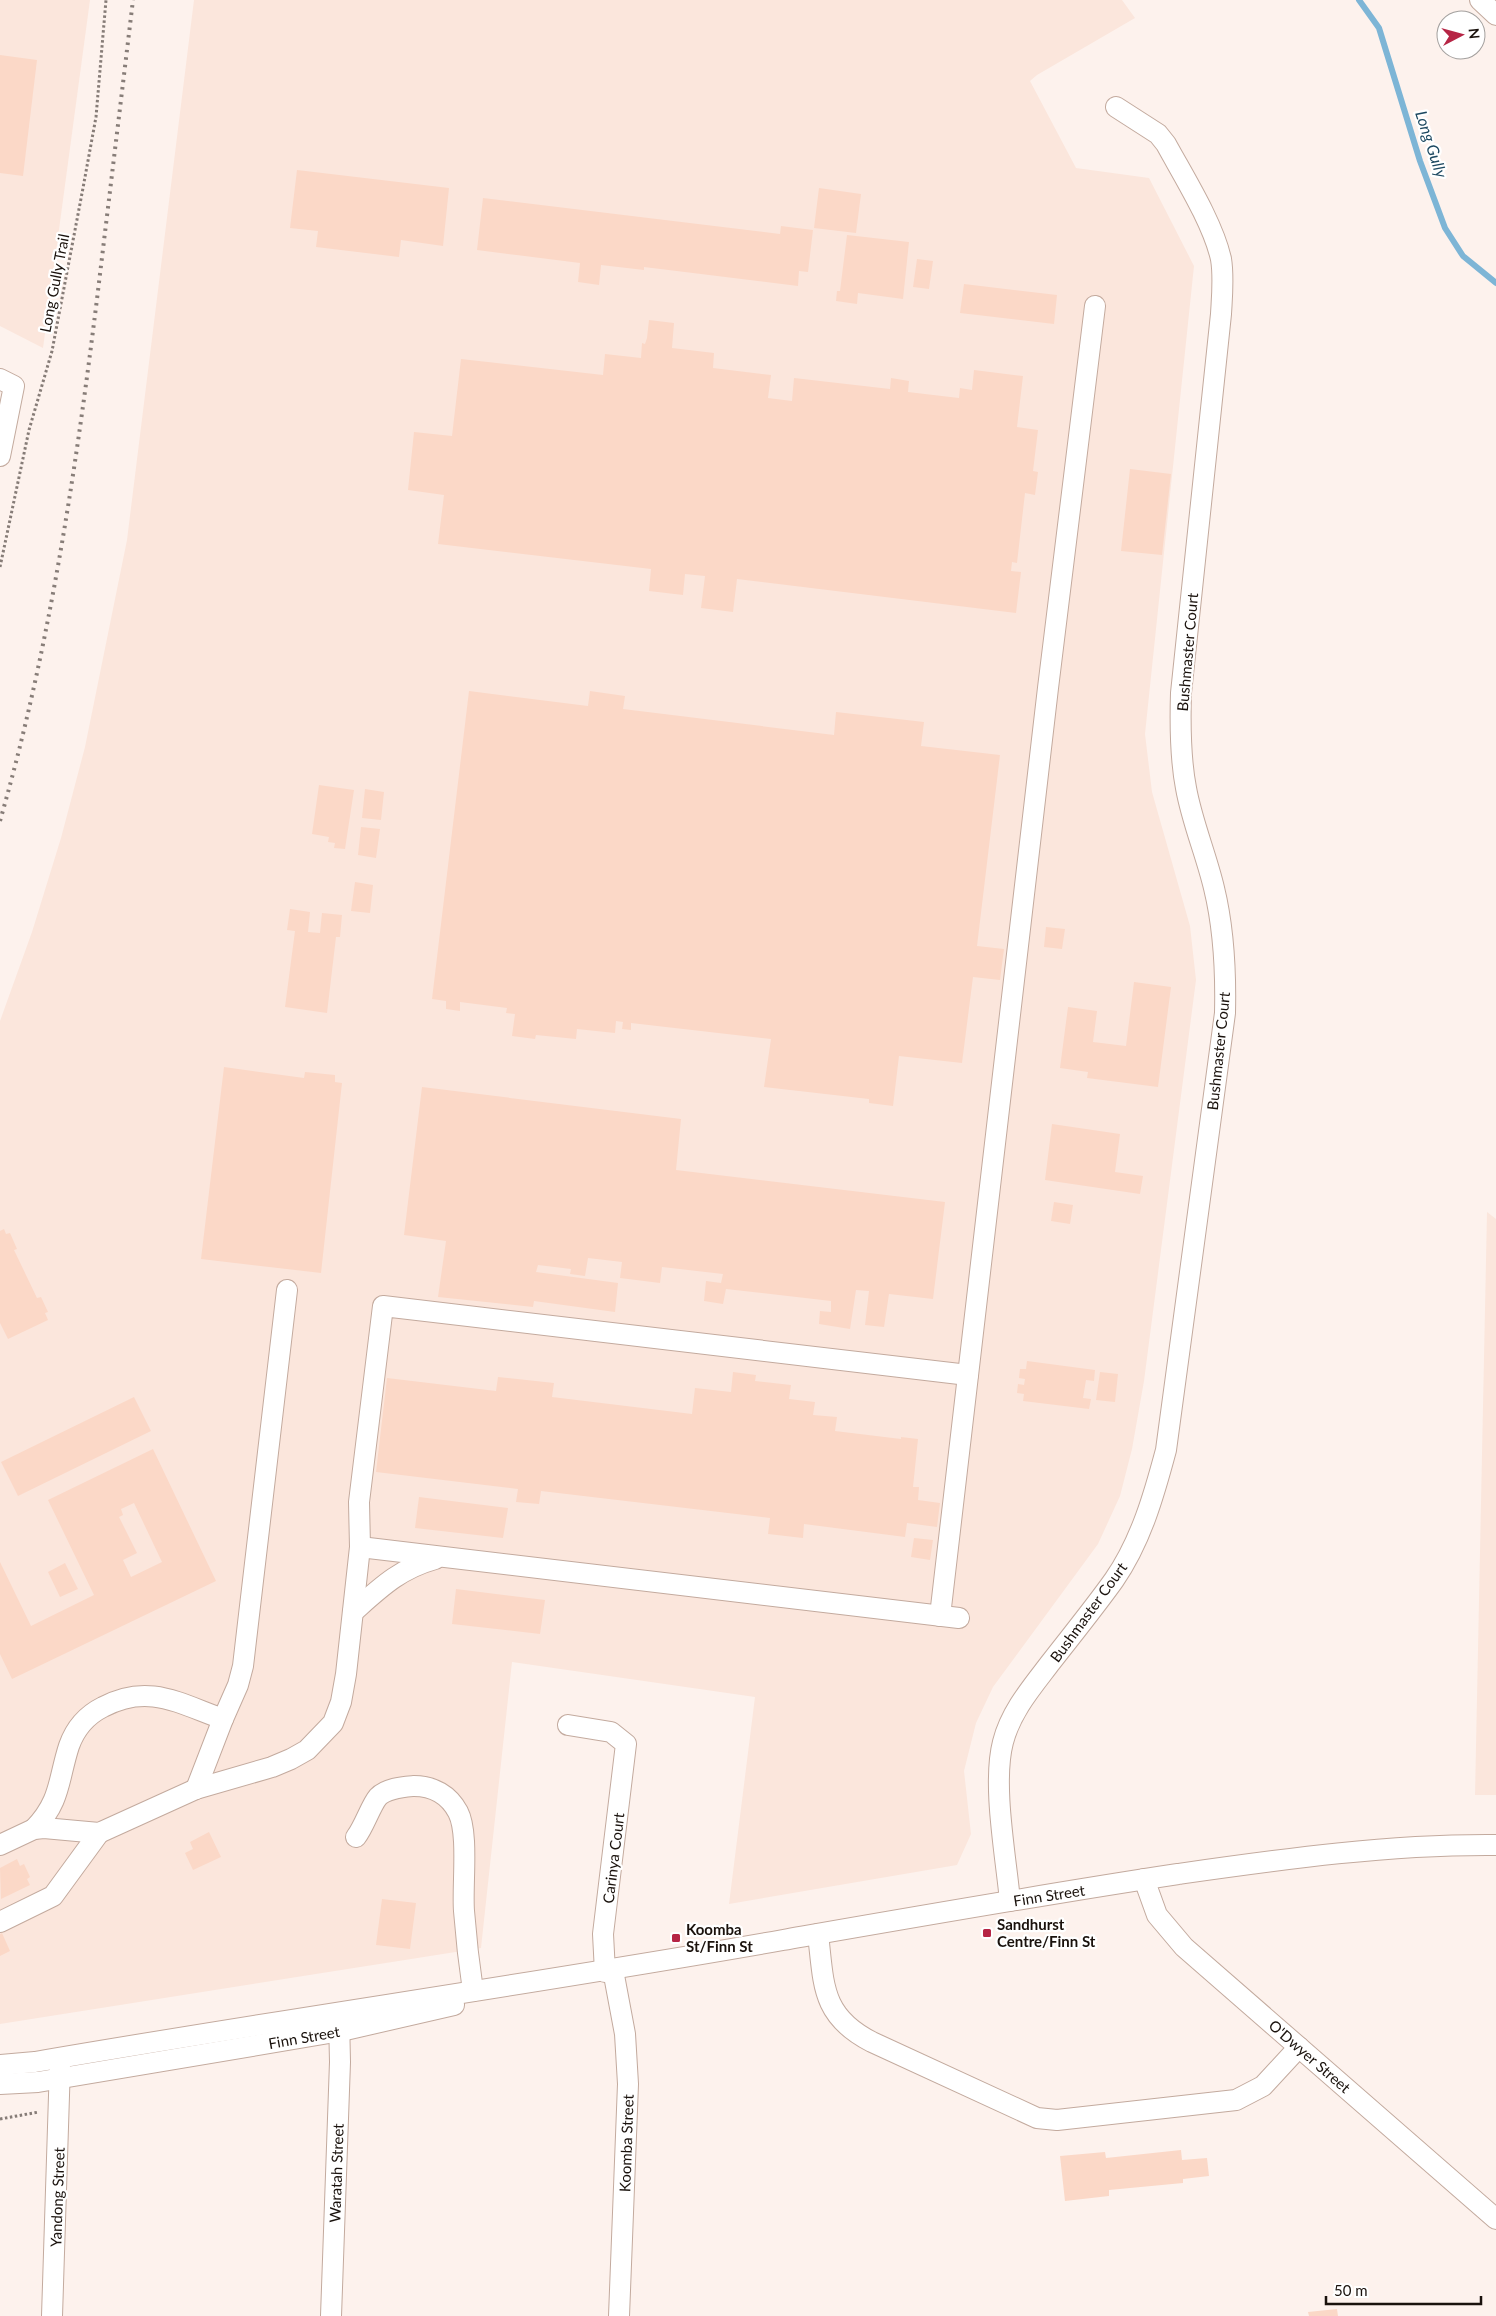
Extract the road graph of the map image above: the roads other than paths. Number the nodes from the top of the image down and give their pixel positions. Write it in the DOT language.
graph roads {
  1 [pos="1480,0"];
  2 [pos="1496,16"];
  3 [pos="1116,107"];
  4 [pos="1095,306"];
  5 [pos="7,382"];
  6 [pos="0,456"];
  7 [pos="287,1290"];
  8 [pos="968,1375"];
  9 [pos="360,1547"];
  10 [pos="442,1557"];
  11 [pos="353,1612"];
  12 [pos="222,1719"];
  13 [pos="568,1725"];
  14 [pos="196,1789"];
  15 [pos="34,1829"];
  16 [pos="99,1833"];
  17 [pos="356,1837"];
  18 [pos="0,1845"];
  19 [pos="1496,1845"];
  20 [pos="1144,1879"];
  21 [pos="1010,1901"];
  22 [pos="0,1922"];
  23 [pos="818,1934"];
  24 [pos="609,1971"];
  25 [pos="473,1991"];
  26 [pos="338,2011"];
  27 [pos="340,2031"];
  28 [pos="1299,2047"];
  29 [pos="60,2057"];
  30 [pos="0,2065"];
  31 [pos="60,2078"];
  32 [pos="0,2084"];
  33 [pos="1496,2218"];
  34 [pos="52,2316"];
  35 [pos="331,2316"];
  36 [pos="619,2316"];
  1 -- 2 [label="street"];
  3 -- 21 [label="street, Bushmaster Court"];
  4 -- 8 [label="street"];
  5 -- 6 [label="street"];
  7 -- 12 [label="street"];
  8 -- 9 [label="street"];
  8 -- 10 [label="street"];
  9 -- 10 [label="street"];
  9 -- 11 [label="street"];
  10 -- 11 [label="street"];
  11 -- 14 [label="street"];
  12 -- 14 [label="street"];
  12 -- 15 [label="street"];
  13 -- 24 [label="street, Carinya Court"];
  14 -- 16 [label="street"];
  15 -- 16 [label="street"];
  15 -- 18 [label="street"];
  16 -- 22 [label="street"];
  17 -- 25 [label="street"];
  19 -- 20 [label="street, Finn Street"];
  20 -- 21 [label="street, Finn Street"];
  20 -- 28 [label="street, O'Dwyer Street"];
  21 -- 23 [label="street, Finn Street"];
  23 -- 24 [label="street, Finn Street"];
  23 -- 28 [label="street"];
  24 -- 25 [label="street, Finn Street"];
  24 -- 27 [label="street, Finn Street"];
  24 -- 36 [label="street, Koomba Street"];
  25 -- 26 [label="street, Finn Street"];
  26 -- 27 [label="street, Waratah Street"];
  26 -- 29 [label="street, Finn Street"];
  27 -- 31 [label="street, Finn Street"];
  27 -- 35 [label="street, Waratah Street"];
  28 -- 33 [label="street, O'Dwyer Street"];
  29 -- 30 [label="street, Finn Street"];
  29 -- 31 [label="street, Yandong Street"];
  31 -- 32 [label="street, Finn Street"];
  31 -- 34 [label="street, Yandong Street"];
}
